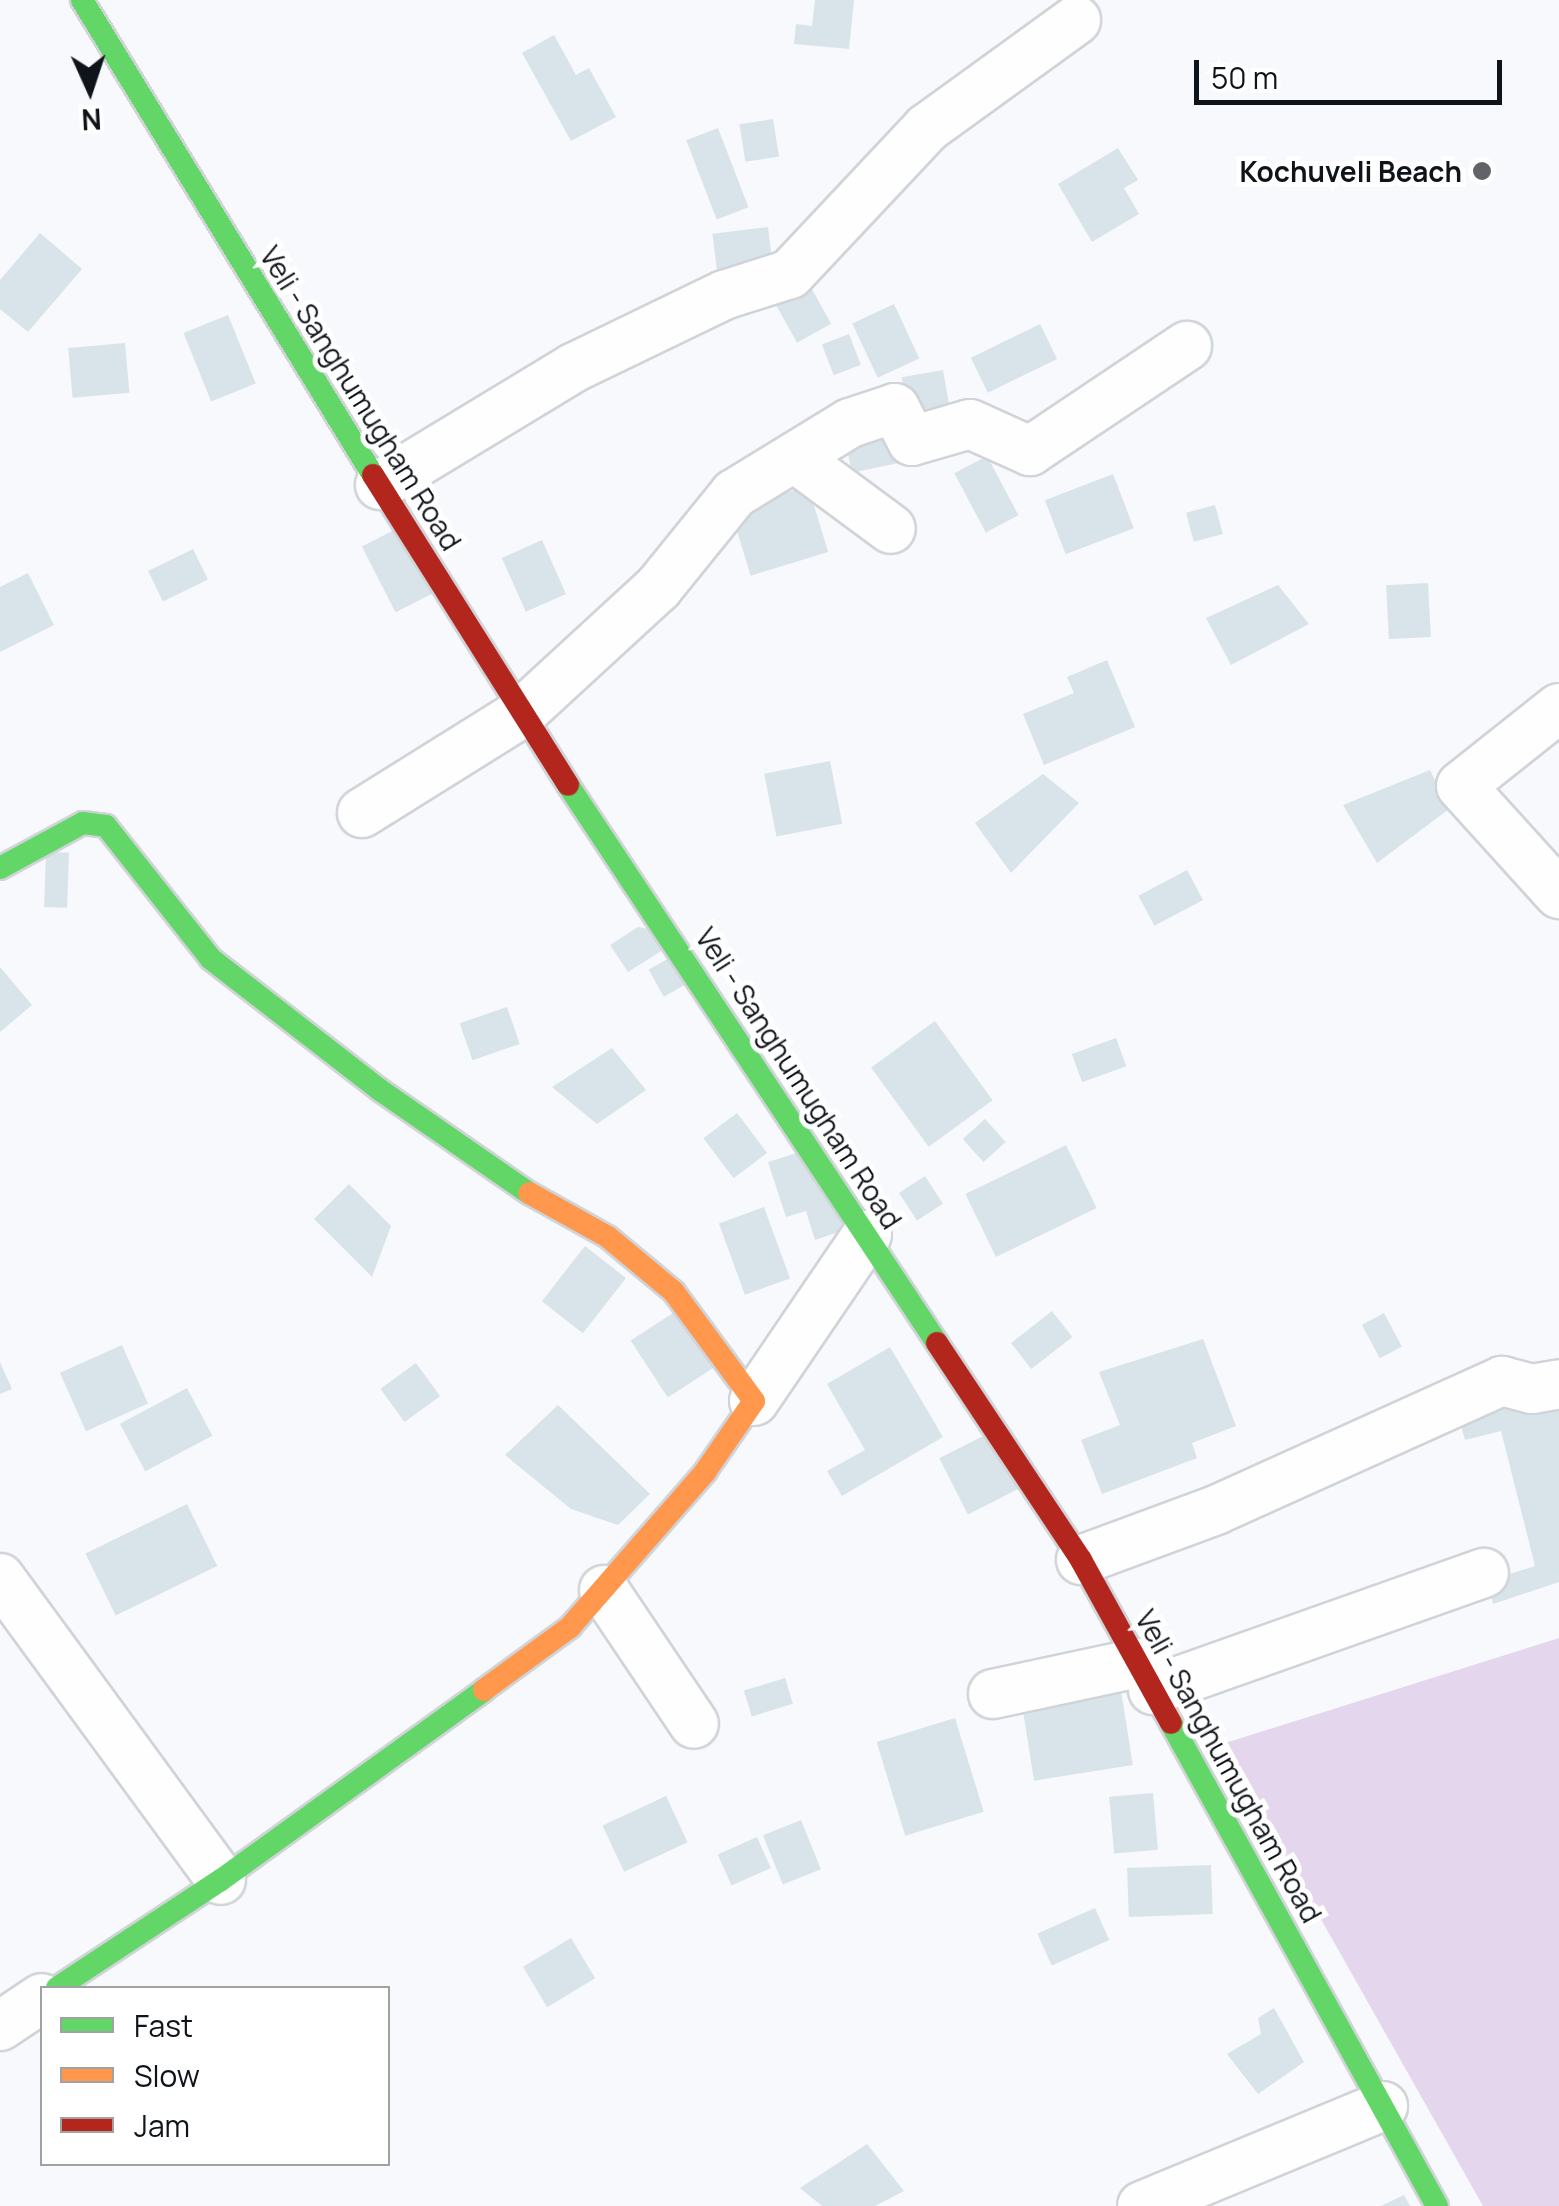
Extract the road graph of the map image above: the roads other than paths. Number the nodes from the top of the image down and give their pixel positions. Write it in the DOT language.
graph roads {
  1 [pos="82,0"];
  2 [pos="1076,20"];
  3 [pos="1187,346"];
  4 [pos="794,458"];
  5 [pos="380,485"];
  6 [pos="891,529"];
  7 [pos="1559,708"];
  8 [pos="522,714"];
  9 [pos="362,812"];
  10 [pos="0,868"];
  11 [pos="1559,894"];
  12 [pos="867,1236"];
  13 [pos="1559,1384"];
  14 [pos="754,1401"];
  15 [pos="1081,1560"];
  16 [pos="1484,1574"];
  17 [pos="0,1578"];
  18 [pos="604,1590"];
  19 [pos="1146,1677"];
  20 [pos="993,1694"];
  21 [pos="694,1724"];
  22 [pos="222,1880"];
  23 [pos="60,1986"];
  24 [pos="40,1999"];
  25 [pos="0,2026"];
  26 [pos="1383,2106"];
  27 [pos="1142,2206"];
  28 [pos="1437,2206"];
  1 -- 5 [label="main road, Veli - Sanghumugham Road"];
  2 -- 5 [label="street"];
  3 -- 4 [label="street"];
  4 -- 6 [label="street"];
  4 -- 8 [label="street"];
  5 -- 8 [label="main road, Veli - Sanghumugham Road"];
  7 -- 11 [label="street"];
  8 -- 9 [label="street"];
  8 -- 12 [label="main road, Veli - Sanghumugham Road"];
  10 -- 14 [label="main road"];
  12 -- 14 [label="street"];
  12 -- 15 [label="main road, Veli - Sanghumugham Road"];
  13 -- 15 [label="street"];
  14 -- 18 [label="main road"];
  15 -- 19 [label="main road, Veli - Sanghumugham Road"];
  16 -- 19 [label="street"];
  17 -- 22 [label="street"];
  18 -- 21 [label="street"];
  18 -- 22 [label="main road"];
  19 -- 20 [label="street"];
  19 -- 26 [label="main road, Veli - Sanghumugham Road"];
  22 -- 23 [label="main road"];
  24 -- 25 [label="street"];
  26 -- 27 [label="street"];
  26 -- 28 [label="main road, Veli - Sanghumugham Road"];
}
